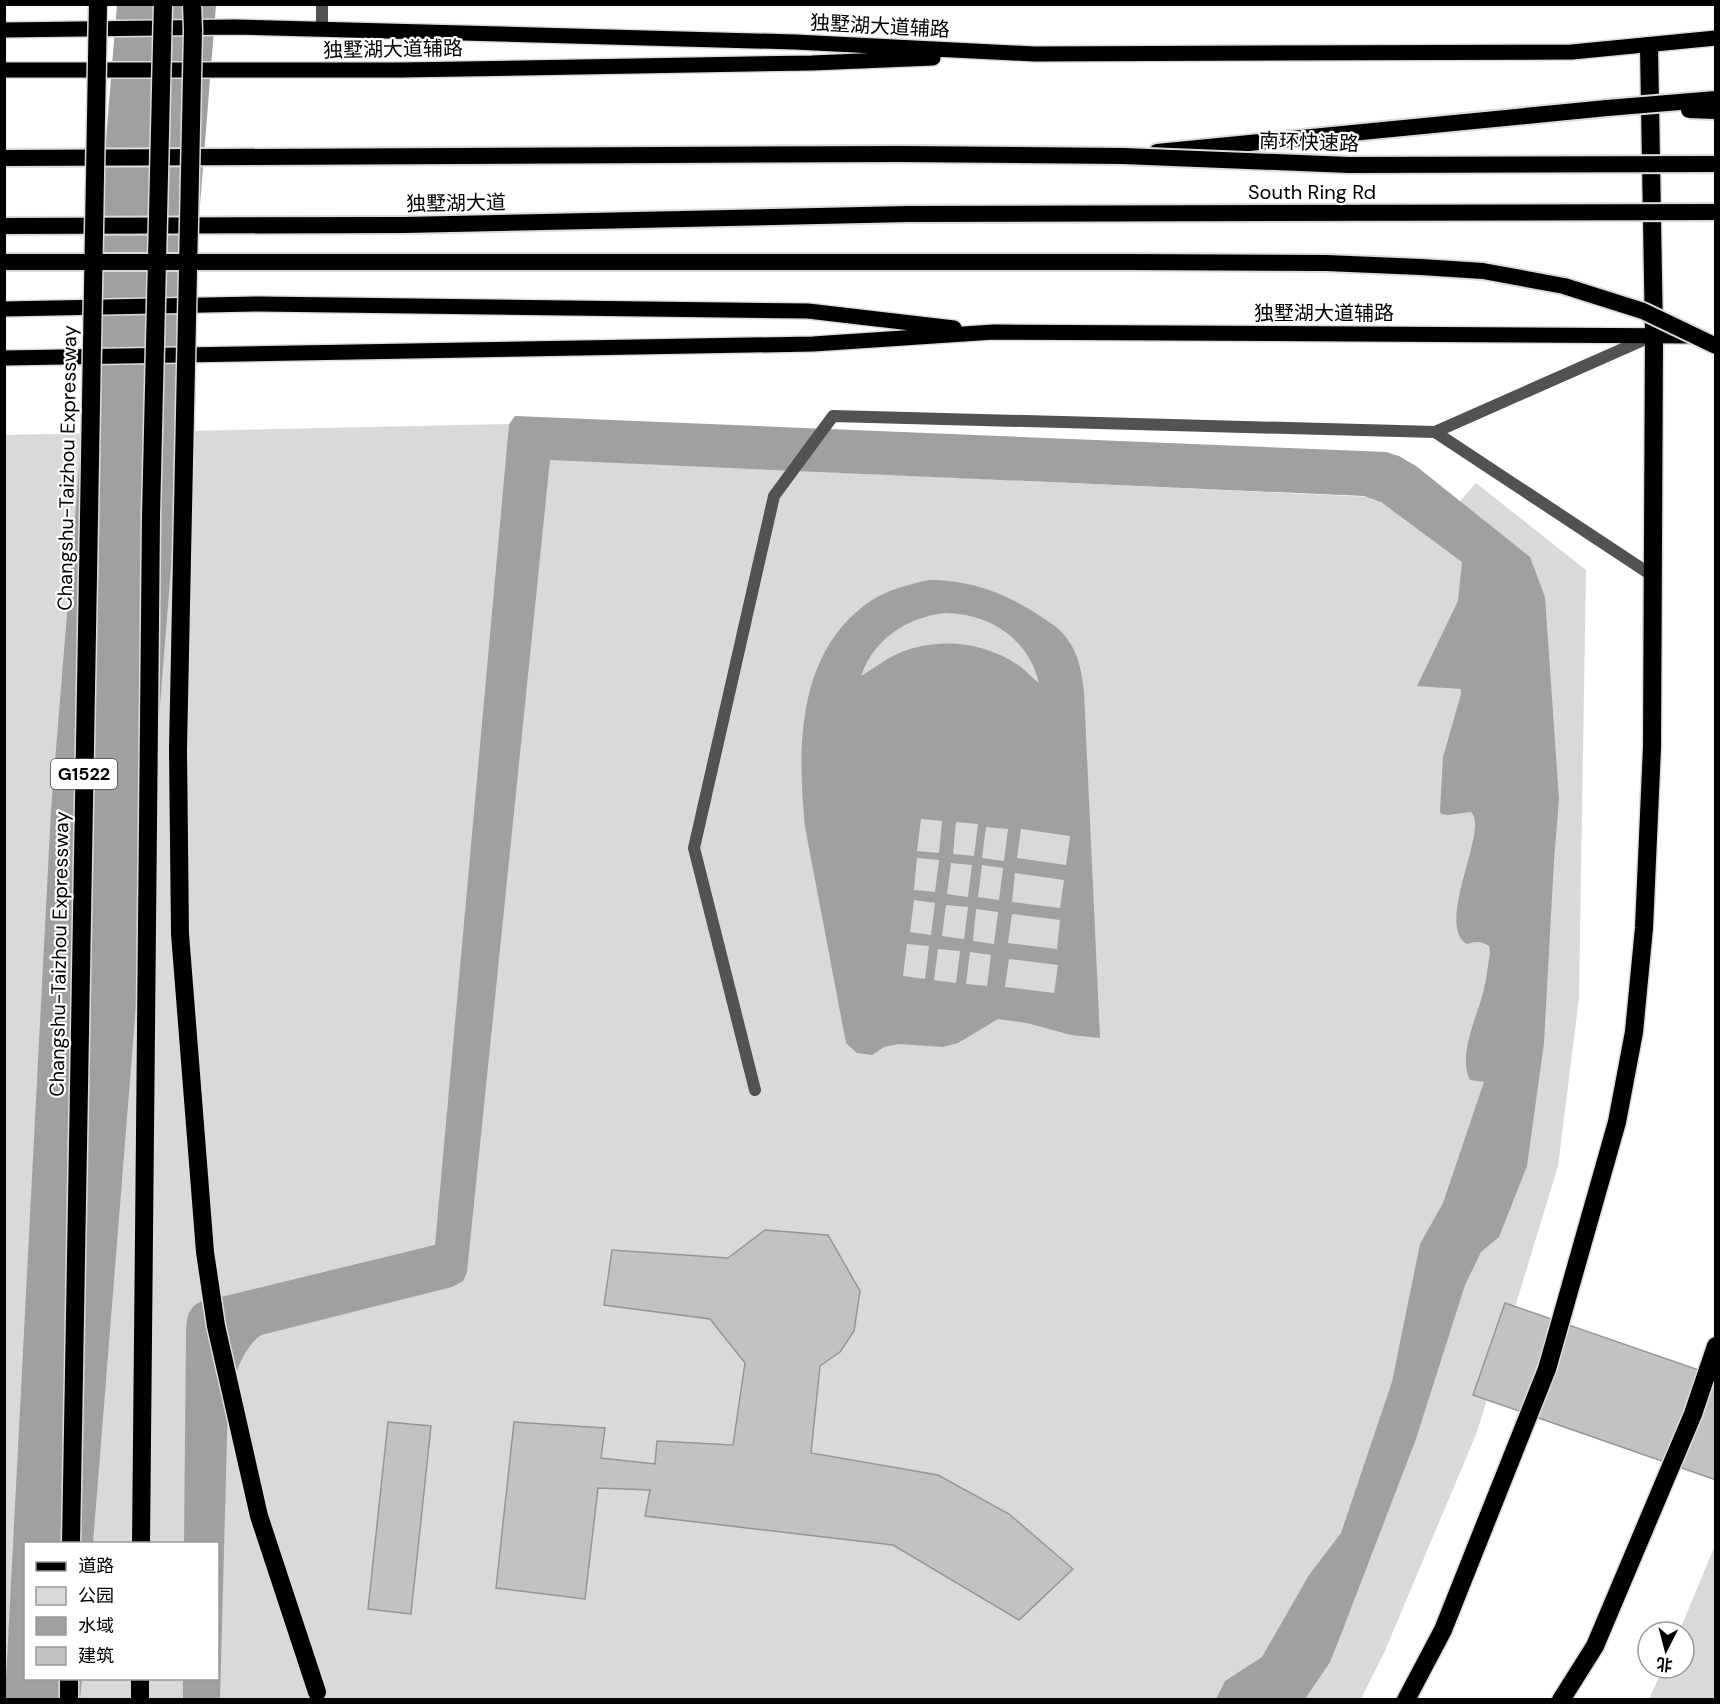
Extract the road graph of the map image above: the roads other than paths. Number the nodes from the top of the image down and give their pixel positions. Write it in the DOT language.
graph roads {
  1 [pos="98,4"];
  2 [pos="163,4"];
  3 [pos="192,4"];
  4 [pos="322,4"];
  5 [pos="322,29"];
  6 [pos="4,30"];
  7 [pos="1716,38"];
  8 [pos="1649,46"];
  9 [pos="1035,54"];
  10 [pos="4,69"];
  11 [pos="1716,99"];
  12 [pos="1607,108"];
  13 [pos="1716,111"];
  14 [pos="1123,156"];
  15 [pos="4,158"];
  16 [pos="1716,164"];
  17 [pos="1716,212"];
  18 [pos="908,214"];
  19 [pos="4,226"];
  20 [pos="4,262"];
  21 [pos="4,309"];
  22 [pos="994,332"];
  23 [pos="1654,335"];
  24 [pos="1716,337"];
  25 [pos="1716,346"];
  26 [pos="4,358"];
  27 [pos="1435,432"];
  28 [pos="1653,576"];
  29 [pos="754,1090"];
  30 [pos="1716,1346"];
  31 [pos="71,1542"];
  32 [pos="141,1542"];
  33 [pos="69,1680"];
  34 [pos="140,1680"];
  35 [pos="69,1700"];
  36 [pos="140,1700"];
  37 [pos="320,1700"];
  38 [pos="1407,1700"];
  39 [pos="1561,1700"];
  1 -- 31 [label="highway, Changshu-Taizhou Expressway / G1522, bridge"];
  2 -- 32 [label="highway, bridge"];
  3 -- 37 [label="highway, bridge"];
  4 -- 5 [label="street"];
  5 -- 6 [label="main road, 独墅湖大道辅路, bridge"];
  5 -- 9 [label="main road, 独墅湖大道辅路"];
  7 -- 8 [label="main road, 独墅湖大道辅路"];
  8 -- 9 [label="main road, 独墅湖大道辅路"];
  8 -- 23 [label="highway"];
  9 -- 10 [label="main road, 独墅湖大道辅路, bridge"];
  11 -- 12 [label="highway, bridge"];
  12 -- 13 [label="highway, bridge"];
  12 -- 14 [label="highway, bridge"];
  14 -- 15 [label="highway, 南环快速路, bridge"];
  14 -- 16 [label="highway, 南环快速路, bridge"];
  17 -- 18 [label="highway, South Ring Rd, bridge"];
  18 -- 19 [label="highway, 独墅湖大道, bridge"];
  20 -- 25 [label="highway, bridge"];
  21 -- 22 [label="main road, 独墅湖大道辅路, bridge"];
  22 -- 23 [label="main road, 独墅湖大道辅路"];
  22 -- 26 [label="main road, 独墅湖大道辅路, bridge"];
  23 -- 24 [label="main road, 独墅湖大道辅路"];
  23 -- 27 [label="street"];
  23 -- 28 [label="highway"];
  27 -- 28 [label="street"];
  27 -- 29 [label="street"];
  28 -- 38 [label="highway"];
  30 -- 39 [label="highway"];
  33 -- 35 [label="highway"];
  34 -- 36 [label="highway"];
}
